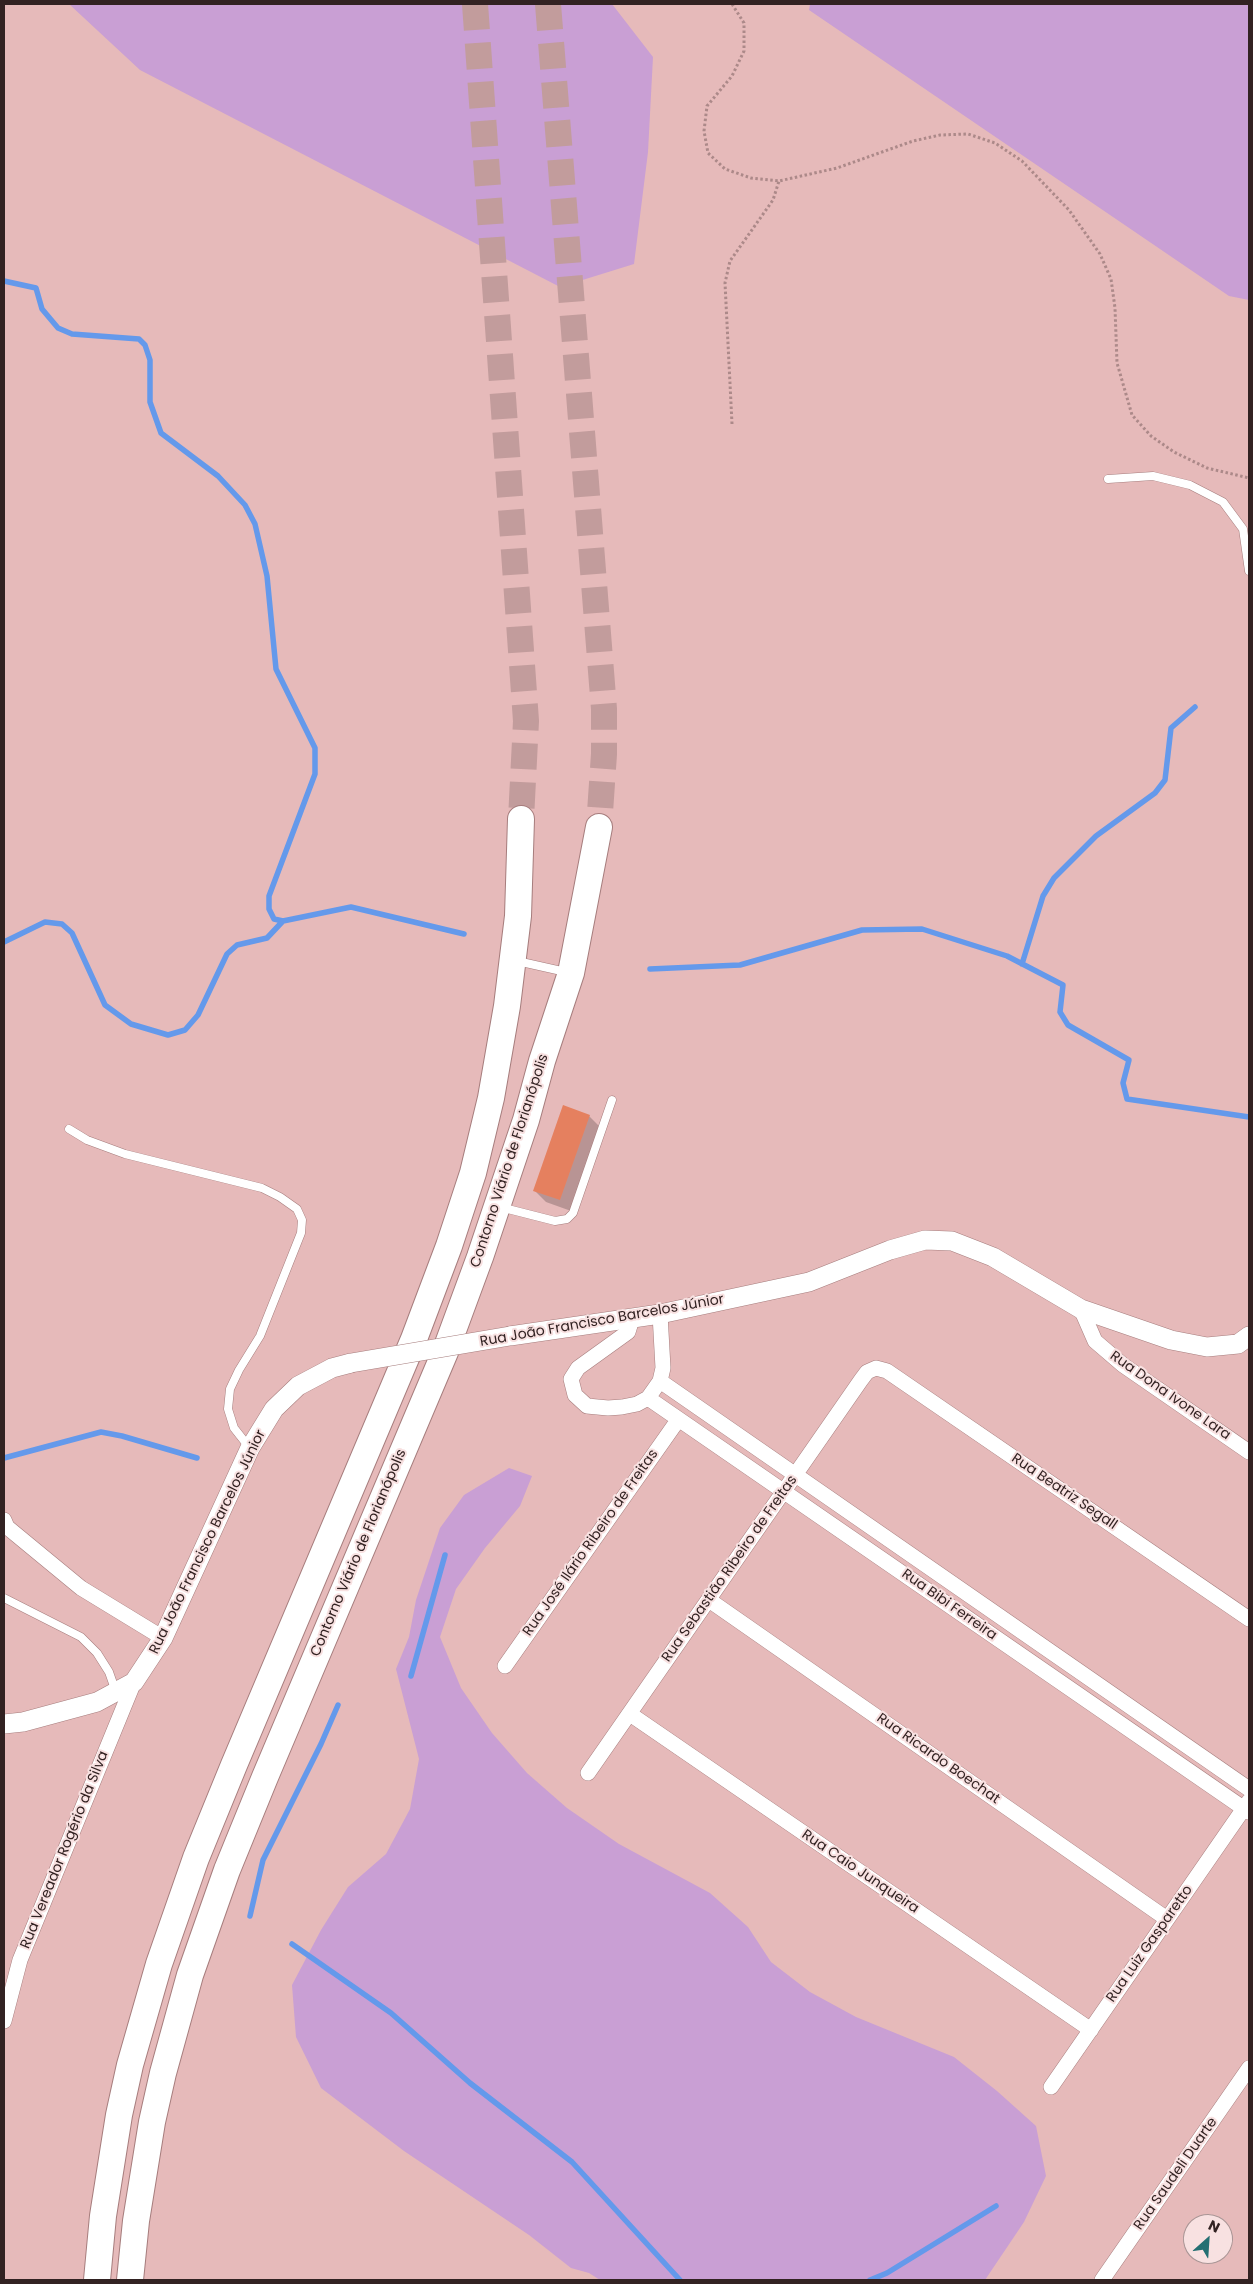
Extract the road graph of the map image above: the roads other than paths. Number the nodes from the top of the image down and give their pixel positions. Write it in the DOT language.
graph roads {
  1 [pos="1108,479"];
  2 [pos="1249,571"];
  3 [pos="521,819"];
  4 [pos="599,827"];
  5 [pos="513,960"];
  6 [pos="571,973"];
  7 [pos="612,1100"];
  8 [pos="69,1129"];
  9 [pos="498,1206"];
  10 [pos="1081,1309"];
  11 [pos="660,1314"];
  12 [pos="632,1319"];
  13 [pos="1249,1336"];
  14 [pos="876,1368"];
  15 [pos="660,1381"];
  16 [pos="648,1398"];
  17 [pos="678,1420"];
  18 [pos="250,1448"];
  19 [pos="1249,1452"];
  20 [pos="795,1475"];
  21 [pos="784,1492"];
  22 [pos="4,1520"];
  23 [pos="4,1598"];
  24 [pos="709,1600"];
  25 [pos="1249,1619"];
  26 [pos="163,1638"];
  27 [pos="505,1666"];
  28 [pos="134,1682"];
  29 [pos="116,1692"];
  30 [pos="1111,1693"];
  31 [pos="1101,1709"];
  32 [pos="630,1714"];
  33 [pos="4,1724"];
  34 [pos="588,1774"];
  35 [pos="1249,1789"];
  36 [pos="1248,1807"];
  37 [pos="1168,1919"];
  38 [pos="4,2021"];
  39 [pos="1091,2030"];
  40 [pos="1249,2068"];
  41 [pos="1051,2087"];
  42 [pos="97,2280"];
  43 [pos="130,2280"];
  44 [pos="1102,2280"];
  1 -- 2 [label="lane"];
  3 -- 5 [label="highway"];
  4 -- 6 [label="highway, Contorno Viário de Florianópolis"];
  5 -- 6 [label="lane"];
  5 -- 42 [label="highway"];
  6 -- 9 [label="highway, Contorno Viário de Florianópolis"];
  7 -- 9 [label="lane"];
  8 -- 18 [label="lane"];
  9 -- 43 [label="highway, Contorno Viário de Florianópolis"];
  10 -- 11 [label="street, Rua João Francisco Barcelos Júnior"];
  10 -- 13 [label="street, Rua João Francisco Barcelos Júnior"];
  10 -- 19 [label="street, Rua Dona Ivone Lara"];
  11 -- 12 [label="street, Rua João Francisco Barcelos Júnior"];
  11 -- 15 [label="street"];
  12 -- 16 [label="street"];
  12 -- 18 [label="street, Rua João Francisco Barcelos Júnior, bridge"];
  14 -- 20 [label="street, Rua Sebastião Ribeiro de Freitas"];
  14 -- 25 [label="street, Rua Beatriz Segall"];
  15 -- 16 [label="street"];
  15 -- 20 [label="street, Rua Bibi Ferreira"];
  16 -- 17 [label="street, Rua Bibi Ferreira"];
  17 -- 21 [label="street, Rua Bibi Ferreira"];
  17 -- 27 [label="street, Rua José Ilário Ribeiro de Freitas"];
  18 -- 26 [label="street, Rua João Francisco Barcelos Júnior"];
  20 -- 21 [label="street, Rua Sebastião Ribeiro de Freitas"];
  20 -- 30 [label="street, Rua Bibi Ferreira"];
  21 -- 24 [label="street, Rua Sebastião Ribeiro de Freitas"];
  21 -- 31 [label="street, Rua Bibi Ferreira"];
  22 -- 26 [label="street"];
  23 -- 29 [label="lane"];
  24 -- 32 [label="street, Rua Sebastião Ribeiro de Freitas"];
  24 -- 37 [label="street, Rua Ricardo Boechat"];
  26 -- 28 [label="street, Rua João Francisco Barcelos Júnior"];
  28 -- 29 [label="street"];
  28 -- 38 [label="street, Rua Vereador Rogério da Silva"];
  29 -- 33 [label="street"];
  30 -- 31 [label="street"];
  30 -- 35 [label="street, Rua Bibi Ferreira"];
  31 -- 36 [label="street, Rua Bibi Ferreira"];
  32 -- 34 [label="street, Rua Sebastião Ribeiro de Freitas"];
  32 -- 39 [label="street, Rua Caio Junqueira"];
  36 -- 37 [label="street, Rua Luiz Gasparetto"];
  37 -- 39 [label="street, Rua Luiz Gasparetto"];
  39 -- 41 [label="street, Rua Luiz Gasparetto"];
  40 -- 44 [label="street, Rua Saudeli Duarte"];
}
